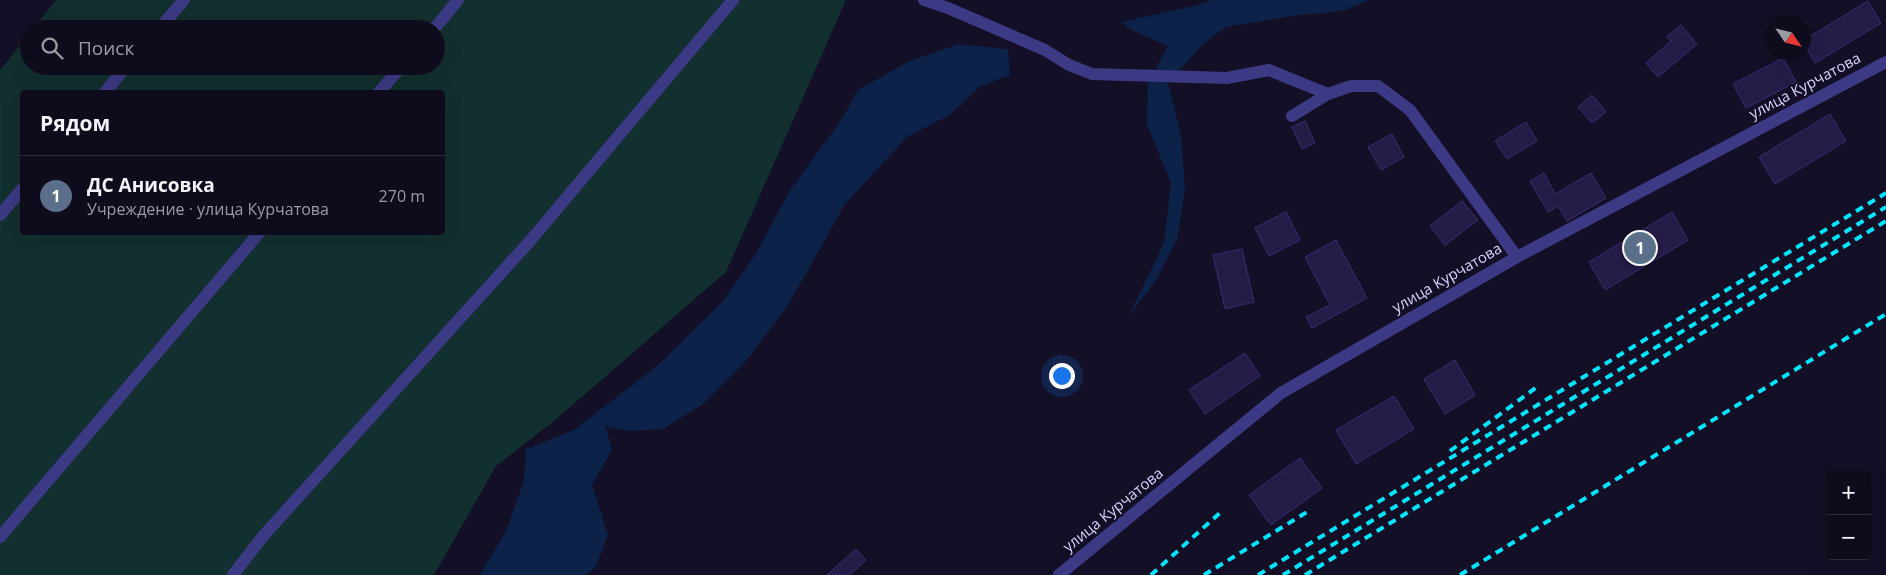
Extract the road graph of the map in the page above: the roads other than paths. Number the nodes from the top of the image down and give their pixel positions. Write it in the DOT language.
graph roads {
  1 [pos="184,0"];
  2 [pos="458,0"];
  3 [pos="734,0"];
  4 [pos="924,0"];
  5 [pos="167,20"];
  6 [pos="441,20"];
  7 [pos="1886,62"];
  8 [pos="119,75"];
  9 [pos="394,75"];
  10 [pos="107,90"];
  11 [pos="381,90"];
  12 [pos="1328,94"];
  13 [pos="1292,116"];
  14 [pos="20,190"];
  15 [pos="0,215"];
  16 [pos="257,235"];
  17 [pos="1517,256"];
  18 [pos="0,537"];
  19 [pos="233,575"];
  20 [pos="1059,575"];
  1 -- 5 [label="street"];
  2 -- 6 [label="street"];
  3 -- 19 [label="street"];
  4 -- 12 [label="street"];
  7 -- 17 [label="street, улица Курчатова"];
  8 -- 10 [label="street"];
  9 -- 11 [label="street"];
  12 -- 13 [label="street"];
  12 -- 17 [label="street"];
  14 -- 15 [label="street"];
  16 -- 18 [label="street"];
  17 -- 20 [label="street, улица Курчатова"];
}
